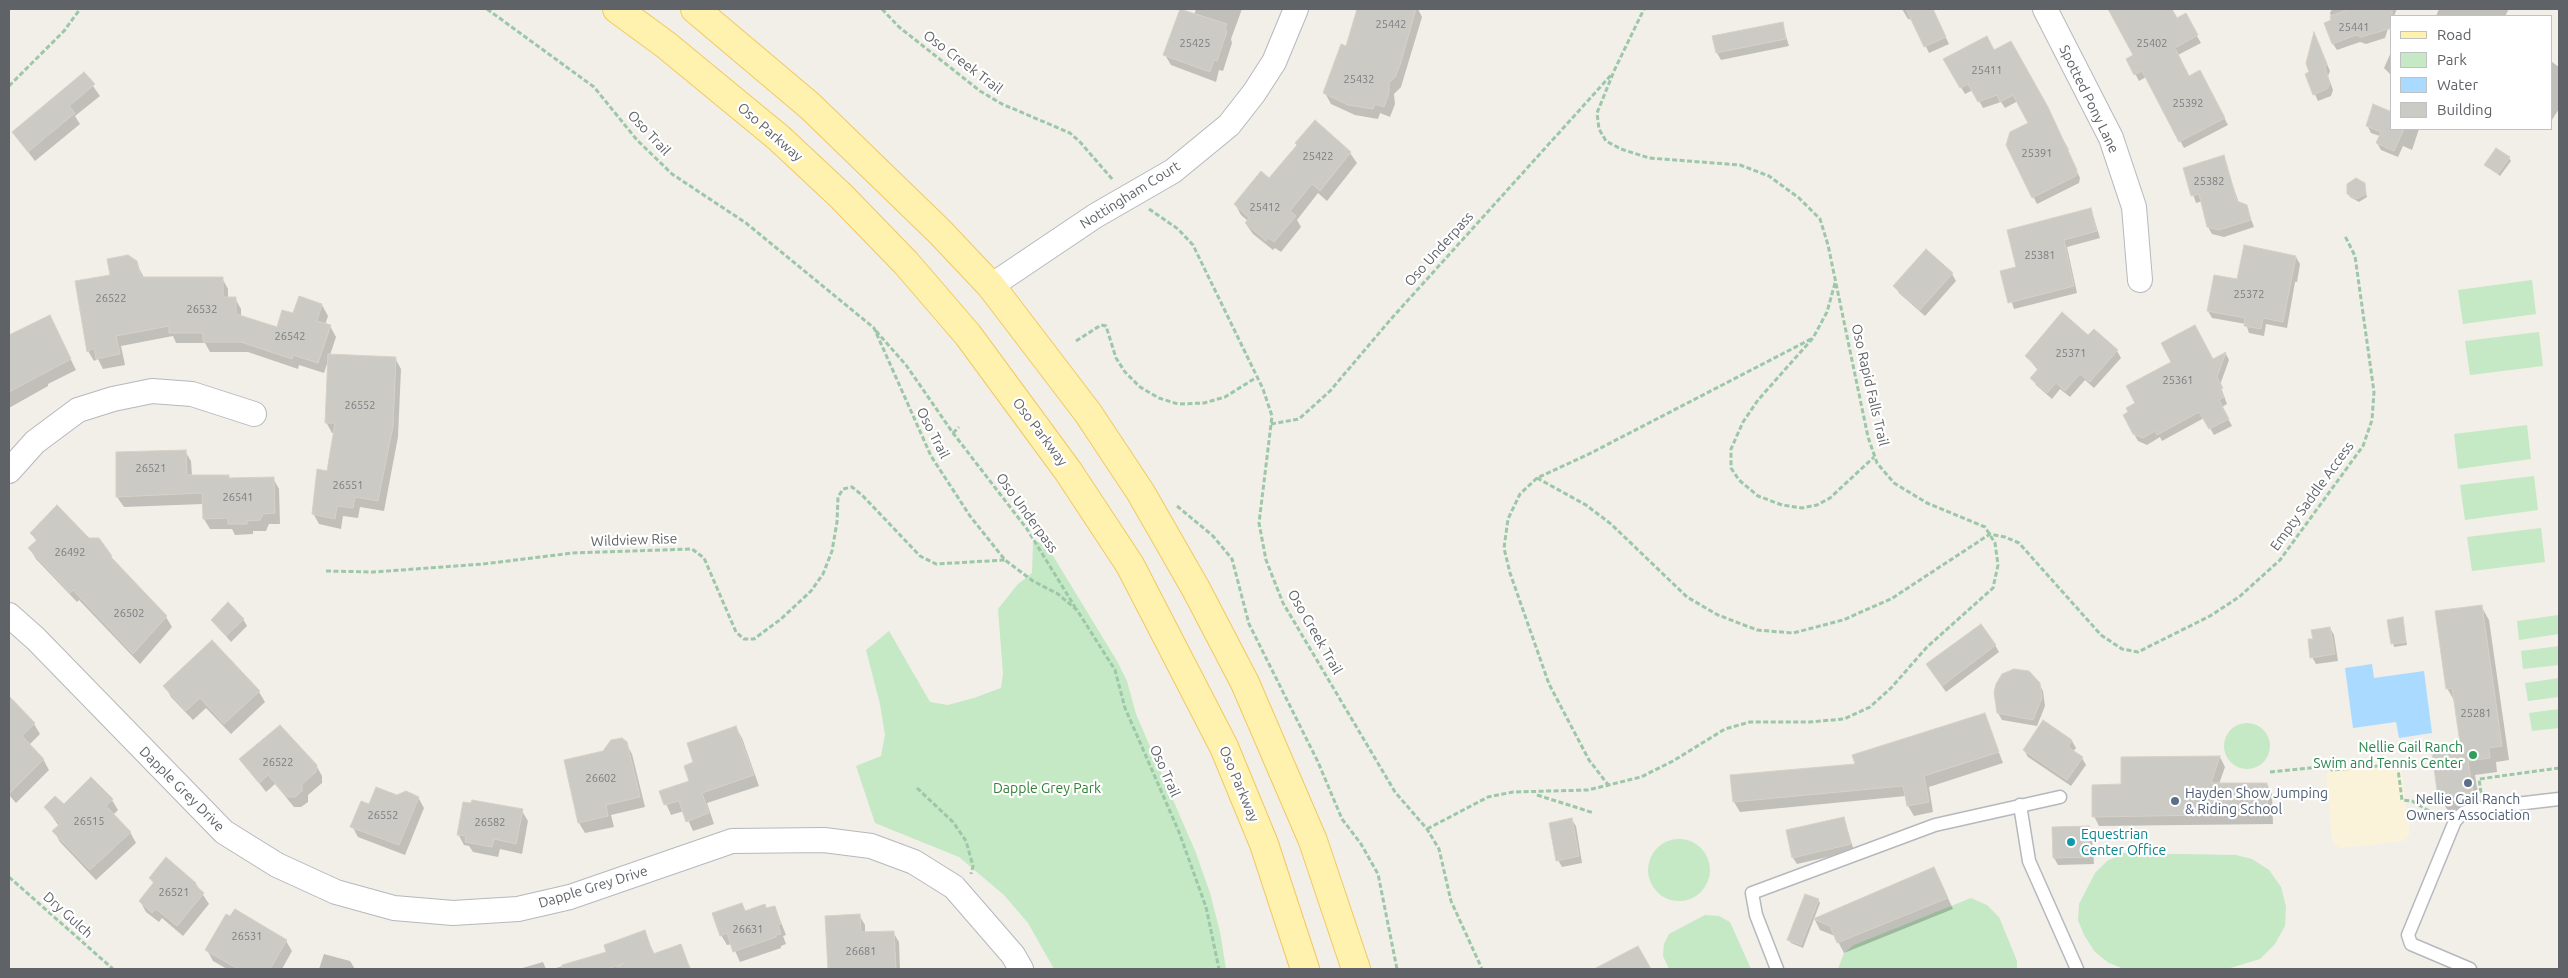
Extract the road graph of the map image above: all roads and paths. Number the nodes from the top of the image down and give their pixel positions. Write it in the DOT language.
graph roads {
  1 [pos="80,9"];
  2 [pos="486,9"];
  3 [pos="617,9"];
  4 [pos="695,9"];
  5 [pos="882,9"];
  6 [pos="1296,9"];
  7 [pos="1644,9"];
  8 [pos="2045,9"];
  9 [pos="1614,71"];
  10 [pos="9,86"];
  11 [pos="1107,175"];
  12 [pos="1155,214"];
  13 [pos="2344,236"];
  14 [pos="2140,280"];
  15 [pos="1836,282"];
  16 [pos="992,286"];
  17 [pos="874,328"];
  18 [pos="1813,338"];
  19 [pos="1076,340"];
  20 [pos="1256,377"];
  21 [pos="254,414"];
  22 [pos="1271,424"];
  23 [pos="959,427"];
  24 [pos="954,433"];
  25 [pos="1874,457"];
  26 [pos="9,471"];
  27 [pos="1538,478"];
  28 [pos="1141,493"];
  29 [pos="1990,534"];
  30 [pos="1005,560"];
  31 [pos="326,571"];
  32 [pos="1077,610"];
  33 [pos="9,615"];
  34 [pos="2559,768"];
  35 [pos="2270,772"];
  36 [pos="1610,786"];
  37 [pos="917,788"];
  38 [pos="1534,794"];
  39 [pos="2473,796"];
  40 [pos="2060,797"];
  41 [pos="2559,799"];
  42 [pos="2020,805"];
  43 [pos="1594,813"];
  44 [pos="2443,813"];
  45 [pos="1427,829"];
  46 [pos="9,877"];
  47 [pos="965,899"];
  48 [pos="113,969"];
  49 [pos="1021,969"];
  50 [pos="1218,969"];
  51 [pos="1305,969"];
  52 [pos="1356,969"];
  53 [pos="1397,969"];
  54 [pos="1482,969"];
  55 [pos="1777,969"];
  56 [pos="2077,969"];
  57 [pos="2470,969"];
  1 -- 10 [label="path"];
  2 -- 17 [label="path, Oso Trail"];
  3 -- 51 [label="main road, Oso Parkway"];
  4 -- 16 [label="main road"];
  5 -- 11 [label="path, Oso Creek Trail"];
  6 -- 16 [label="street, Nottingham Court"];
  7 -- 9 [label="path, Oso Rapid Falls Trail"];
  8 -- 14 [label="street, Spotted Pony Lane"];
  9 -- 15 [label="path, Oso Rapid Falls Trail"];
  9 -- 22 [label="path, Oso Underpass"];
  12 -- 20 [label="path, Oso Creek Trail"];
  13 -- 29 [label="path, Empty Saddle Access"];
  15 -- 18 [label="path"];
  15 -- 25 [label="path, Oso Rapid Falls Trail"];
  16 -- 28 [label="main road"];
  17 -- 24 [label="path, Oso Underpass"];
  17 -- 30 [label="path, Oso Trail"];
  18 -- 25 [label="path"];
  18 -- 27 [label="path"];
  19 -- 20 [label="path"];
  20 -- 22 [label="path, Oso Creek Trail"];
  21 -- 26 [label="street"];
  22 -- 45 [label="path, Oso Creek Trail"];
  23 -- 24 [label="path"];
  24 -- 32 [label="path, Oso Underpass"];
  25 -- 29 [label="path, Oso Rapid Falls Trail"];
  27 -- 29 [label="path"];
  27 -- 36 [label="path"];
  28 -- 52 [label="main road"];
  28 -- 53 [label="path"];
  29 -- 36 [label="path"];
  30 -- 31 [label="path, Wildview Rise"];
  30 -- 32 [label="path, Oso Trail"];
  32 -- 50 [label="path, Oso Trail"];
  33 -- 47 [label="street, Dapple Grey Drive"];
  34 -- 39 [label="path"];
  35 -- 44 [label="path"];
  36 -- 38 [label="path"];
  37 -- 47 [label="path"];
  38 -- 43 [label="path"];
  38 -- 45 [label="path"];
  40 -- 42 [label="lane"];
  41 -- 57 [label="lane"];
  42 -- 55 [label="lane"];
  42 -- 56 [label="lane"];
  45 -- 54 [label="path, Oso Creek Trail"];
  46 -- 48 [label="path, Dry Gulch"];
  47 -- 49 [label="street, Dapple Grey Drive"];
}
